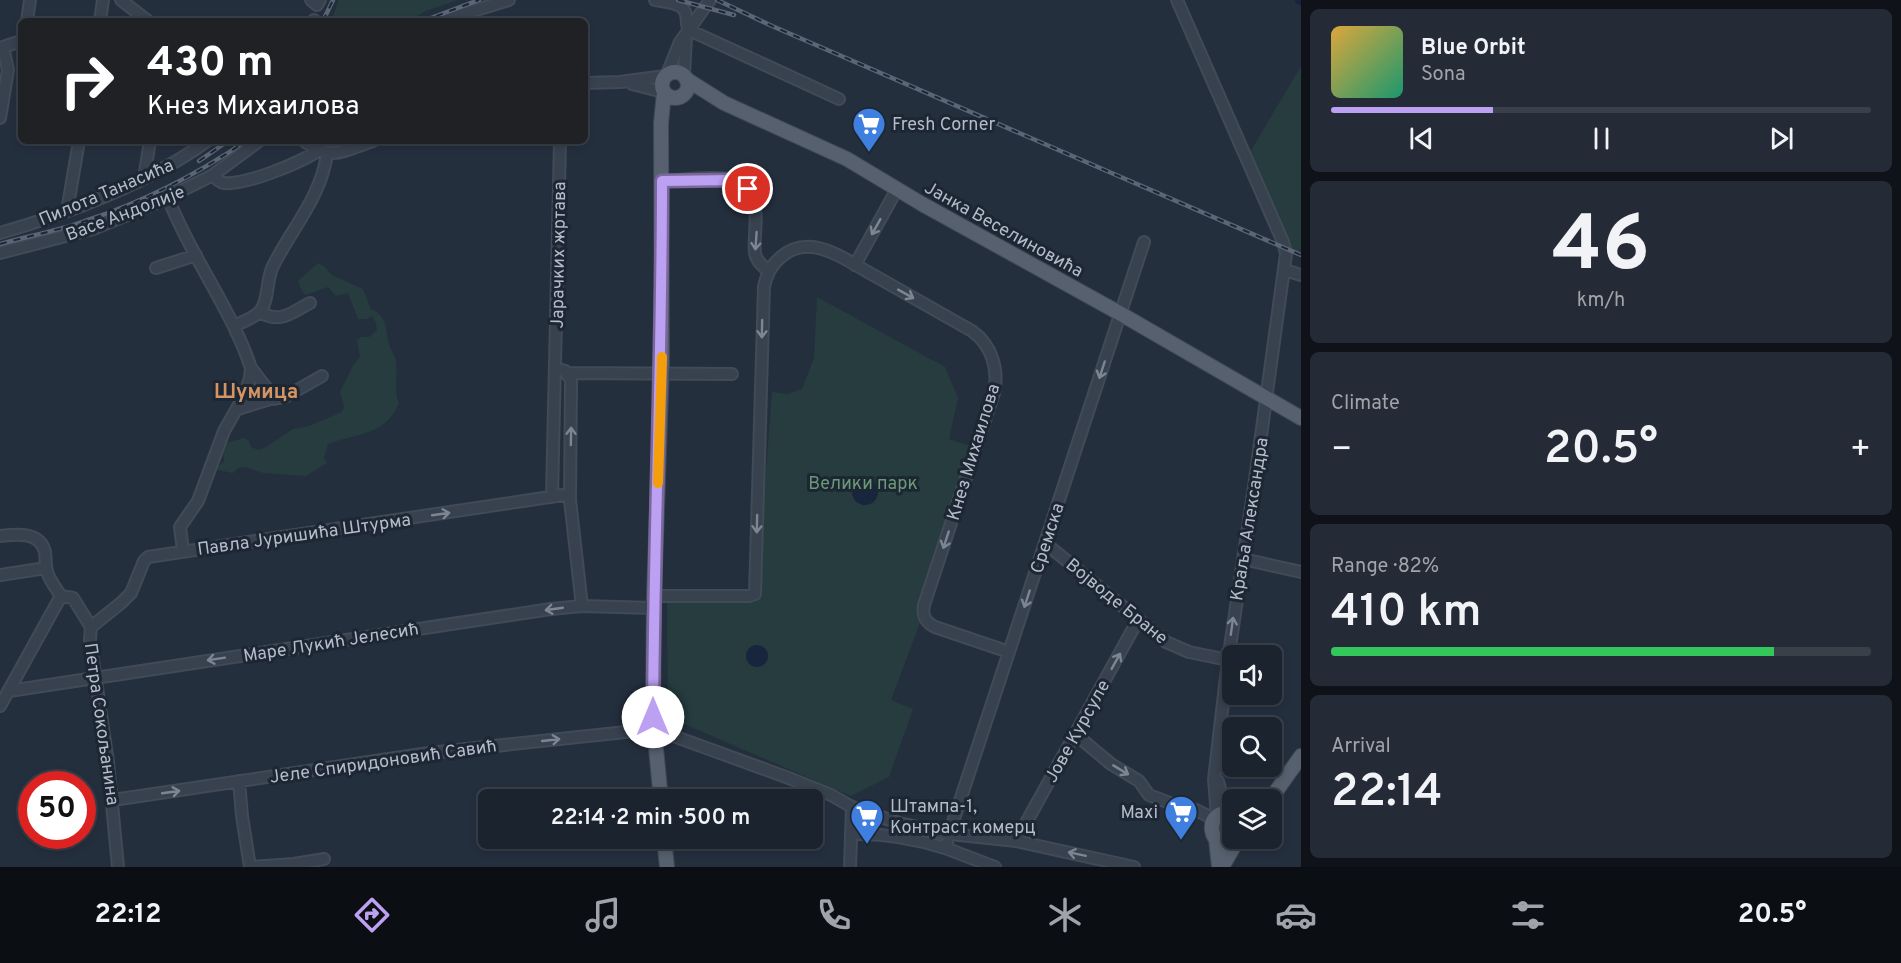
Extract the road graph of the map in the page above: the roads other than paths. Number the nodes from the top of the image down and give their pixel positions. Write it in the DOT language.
graph roads {
  1 [pos="30,0"];
  2 [pos="103,0"];
  3 [pos="121,0"];
  4 [pos="509,0"];
  5 [pos="655,0"];
  6 [pos="710,0"];
  7 [pos="1177,0"];
  8 [pos="684,9"];
  9 [pos="703,10"];
  10 [pos="27,18"];
  11 [pos="100,18"];
  12 [pos="144,18"];
  13 [pos="450,18"];
  14 [pos="688,31"];
  15 [pos="18,41"];
  16 [pos="2,44"];
  17 [pos="4,71"];
  18 [pos="666,75"];
  19 [pos="620,82"];
  20 [pos="588,83"];
  21 [pos="677,88"];
  22 [pos="839,99"];
  23 [pos="0,118"];
  24 [pos="78,144"];
  25 [pos="150,144"];
  26 [pos="203,144"];
  27 [pos="255,144"];
  28 [pos="309,144"];
  29 [pos="364,144"];
  30 [pos="560,144"];
  31 [pos="323,152"];
  32 [pos="213,175"];
  33 [pos="144,178"];
  34 [pos="662,181"];
  35 [pos="897,189"];
  36 [pos="168,198"];
  37 [pos="67,211"];
  38 [pos="0,232"];
  39 [pos="1143,242"];
  40 [pos="0,252"];
  41 [pos="196,255"];
  42 [pos="855,266"];
  43 [pos="156,268"];
  44 [pos="1285,270"];
  45 [pos="768,271"];
  46 [pos="1301,275"];
  47 [pos="310,303"];
  48 [pos="260,312"];
  49 [pos="1120,314"];
  50 [pos="236,332"];
  51 [pos="251,368"];
  52 [pos="555,368"];
  53 [pos="567,373"];
  54 [pos="661,373"];
  55 [pos="732,374"];
  56 [pos="322,376"];
  57 [pos="275,399"];
  58 [pos="1267,399"];
  59 [pos="238,409"];
  60 [pos="1301,418"];
  61 [pos="570,495"];
  62 [pos="552,497"];
  63 [pos="0,536"];
  64 [pos="1045,543"];
  65 [pos="183,551"];
  66 [pos="1243,559"];
  67 [pos="46,568"];
  68 [pos="1301,573"];
  69 [pos="0,575"];
  70 [pos="61,596"];
  71 [pos="654,602"];
  72 [pos="582,606"];
  73 [pos="1138,620"];
  74 [pos="91,627"];
  75 [pos="1230,645"];
  76 [pos="1009,652"];
  77 [pos="1222,659"];
  78 [pos="96,678"];
  79 [pos="9,691"];
  80 [pos="1223,705"];
  81 [pos="0,706"];
  82 [pos="654,729"];
  83 [pos="1075,734"];
  84 [pos="1301,756"];
  85 [pos="1215,769"];
  86 [pos="239,782"];
  87 [pos="660,789"];
  88 [pos="1277,789"];
  89 [pos="1222,796"];
  90 [pos="113,800"];
  91 [pos="852,807"];
  92 [pos="1222,815"];
  93 [pos="1216,818"];
  94 [pos="851,834"];
  95 [pos="950,834"];
  96 [pos="1216,838"];
  97 [pos="1016,841"];
  98 [pos="1222,841"];
  99 [pos="945,848"];
  100 [pos="665,849"];
  101 [pos="1232,849"];
  102 [pos="324,859"];
  103 [pos="1102,864"];
  104 [pos="118,867"];
  105 [pos="251,867"];
  106 [pos="667,867"];
  107 [pos="850,867"];
  108 [pos="996,867"];
  109 [pos="1134,867"];
  110 [pos="1221,867"];
  1 -- 10 [label="street"];
  2 -- 11 [label="street"];
  3 -- 12 [label="street"];
  4 -- 13 [label="street"];
  5 -- 8 [label="street"];
  6 -- 9 [label="street"];
  7 -- 44 [label="street, Краља Александра"];
  8 -- 9 [label="street"];
  8 -- 14 [label="street"];
  9 -- 14 [label="street"];
  14 -- 18 [label="street"];
  14 -- 21 [label="street"];
  14 -- 22 [label="street"];
  15 -- 16 [label="street"];
  16 -- 17 [label="street"];
  17 -- 23 [label="street"];
  18 -- 19 [label="street"];
  18 -- 21 [label="main road, Јанка Веселиновића"];
  19 -- 20 [label="street"];
  19 -- 21 [label="street"];
  21 -- 34 [label="main road"];
  21 -- 35 [label="main road, Јанка Веселиновића"];
  24 -- 37 [label="street"];
  25 -- 33 [label="street"];
  26 -- 33 [label="street, Пилота Танасића"];
  27 -- 32 [label="street, Васе Андолије"];
  28 -- 31 [label="street"];
  29 -- 31 [label="street"];
  30 -- 52 [label="street, Јарачких жртава"];
  31 -- 32 [label="street"];
  31 -- 48 [label="street"];
  32 -- 36 [label="street, Васе Андолије"];
  33 -- 37 [label="street, Пилота Танасића"];
  34 -- 45 [label="street, one-way"];
  34 -- 54 [label="main road"];
  35 -- 42 [label="street, one-way"];
  35 -- 49 [label="main road, Јанка Веселиновића"];
  36 -- 40 [label="street, Васе Андолије"];
  36 -- 41 [label="street"];
  37 -- 38 [label="street, Пилота Танасића"];
  39 -- 49 [label="street, Сремска"];
  41 -- 43 [label="street"];
  41 -- 50 [label="street"];
  42 -- 45 [label="street, Кнез Михаилова"];
  42 -- 76 [label="street, Кнез Михаилова, one-way"];
  44 -- 46 [label="street"];
  44 -- 58 [label="street, Краља Александра"];
  45 -- 71 [label="street, one-way"];
  47 -- 48 [label="street"];
  48 -- 50 [label="street"];
  49 -- 58 [label="main road, Јанка Веселиновића"];
  49 -- 64 [label="street, Сремска, one-way"];
  50 -- 51 [label="street"];
  51 -- 57 [label="street"];
  51 -- 59 [label="street"];
  52 -- 53 [label="street"];
  52 -- 62 [label="street, Јарачких жртава"];
  53 -- 54 [label="street"];
  61 -- 53 [label="street, one-way"];
  54 -- 55 [label="street"];
  54 -- 71 [label="main road"];
  56 -- 57 [label="street"];
  57 -- 59 [label="street"];
  58 -- 60 [label="main road, Јанка Веселиновића"];
  58 -- 66 [label="street, Краља Александра"];
  59 -- 65 [label="street"];
  61 -- 62 [label="street"];
  61 -- 72 [label="street"];
  65 -- 62 [label="street, Павла Јуришића Штурма, one-way"];
  63 -- 67 [label="street"];
  64 -- 73 [label="street, Војводе Бране"];
  64 -- 76 [label="street, Сремска, one-way"];
  65 -- 74 [label="street, Павла Јуришића Штурма"];
  66 -- 68 [label="street"];
  75 -- 66 [label="street, Краља Александра, one-way"];
  67 -- 69 [label="street"];
  67 -- 70 [label="street"];
  70 -- 74 [label="street, Петра Сокољанина"];
  70 -- 79 [label="street"];
  71 -- 72 [label="street, Маре Лукић Јелесић"];
  71 -- 82 [label="main road"];
  72 -- 78 [label="street, Маре Лукић Јелесић, one-way"];
  73 -- 77 [label="street, Војводе Бране"];
  83 -- 73 [label="street, Јове Курсуле, one-way"];
  74 -- 78 [label="street, Петра Сокољанина"];
  76 -- 95 [label="street, Сремска"];
  78 -- 79 [label="street, Маре Лукић Јелесић"];
  78 -- 90 [label="street, Петра Сокољанина"];
  79 -- 81 [label="street"];
  80 -- 85 [label="street, Краља Александра"];
  86 -- 82 [label="street, Јеле Спиридоновић Савић, one-way"];
  82 -- 87 [label="main road"];
  82 -- 91 [label="street"];
  83 -- 93 [label="street, one-way"];
  83 -- 97 [label="street, Јове Курсуле"];
  84 -- 88 [label="main road"];
  85 -- 89 [label="street, Краља Александра"];
  85 -- 93 [label="street, Краља Александра"];
  90 -- 86 [label="street, Јеле Спиридоновић Савић, one-way"];
  86 -- 105 [label="street"];
  90 -- 104 [label="street, Петра Сокољанина"];
  91 -- 94 [label="street"];
  91 -- 95 [label="street"];
  92 -- 93 [label="main road"];
  93 -- 96 [label="main road"];
  94 -- 99 [label="street"];
  94 -- 107 [label="street"];
  95 -- 97 [label="street"];
  95 -- 99 [label="street, Сремска"];
  96 -- 98 [label="main road"];
  96 -- 110 [label="main road"];
  103 -- 97 [label="street, one-way"];
  99 -- 108 [label="street"];
  100 -- 106 [label="main road"];
  101 -- 110 [label="main road"];
  102 -- 105 [label="street"];
  103 -- 109 [label="street"];
}
